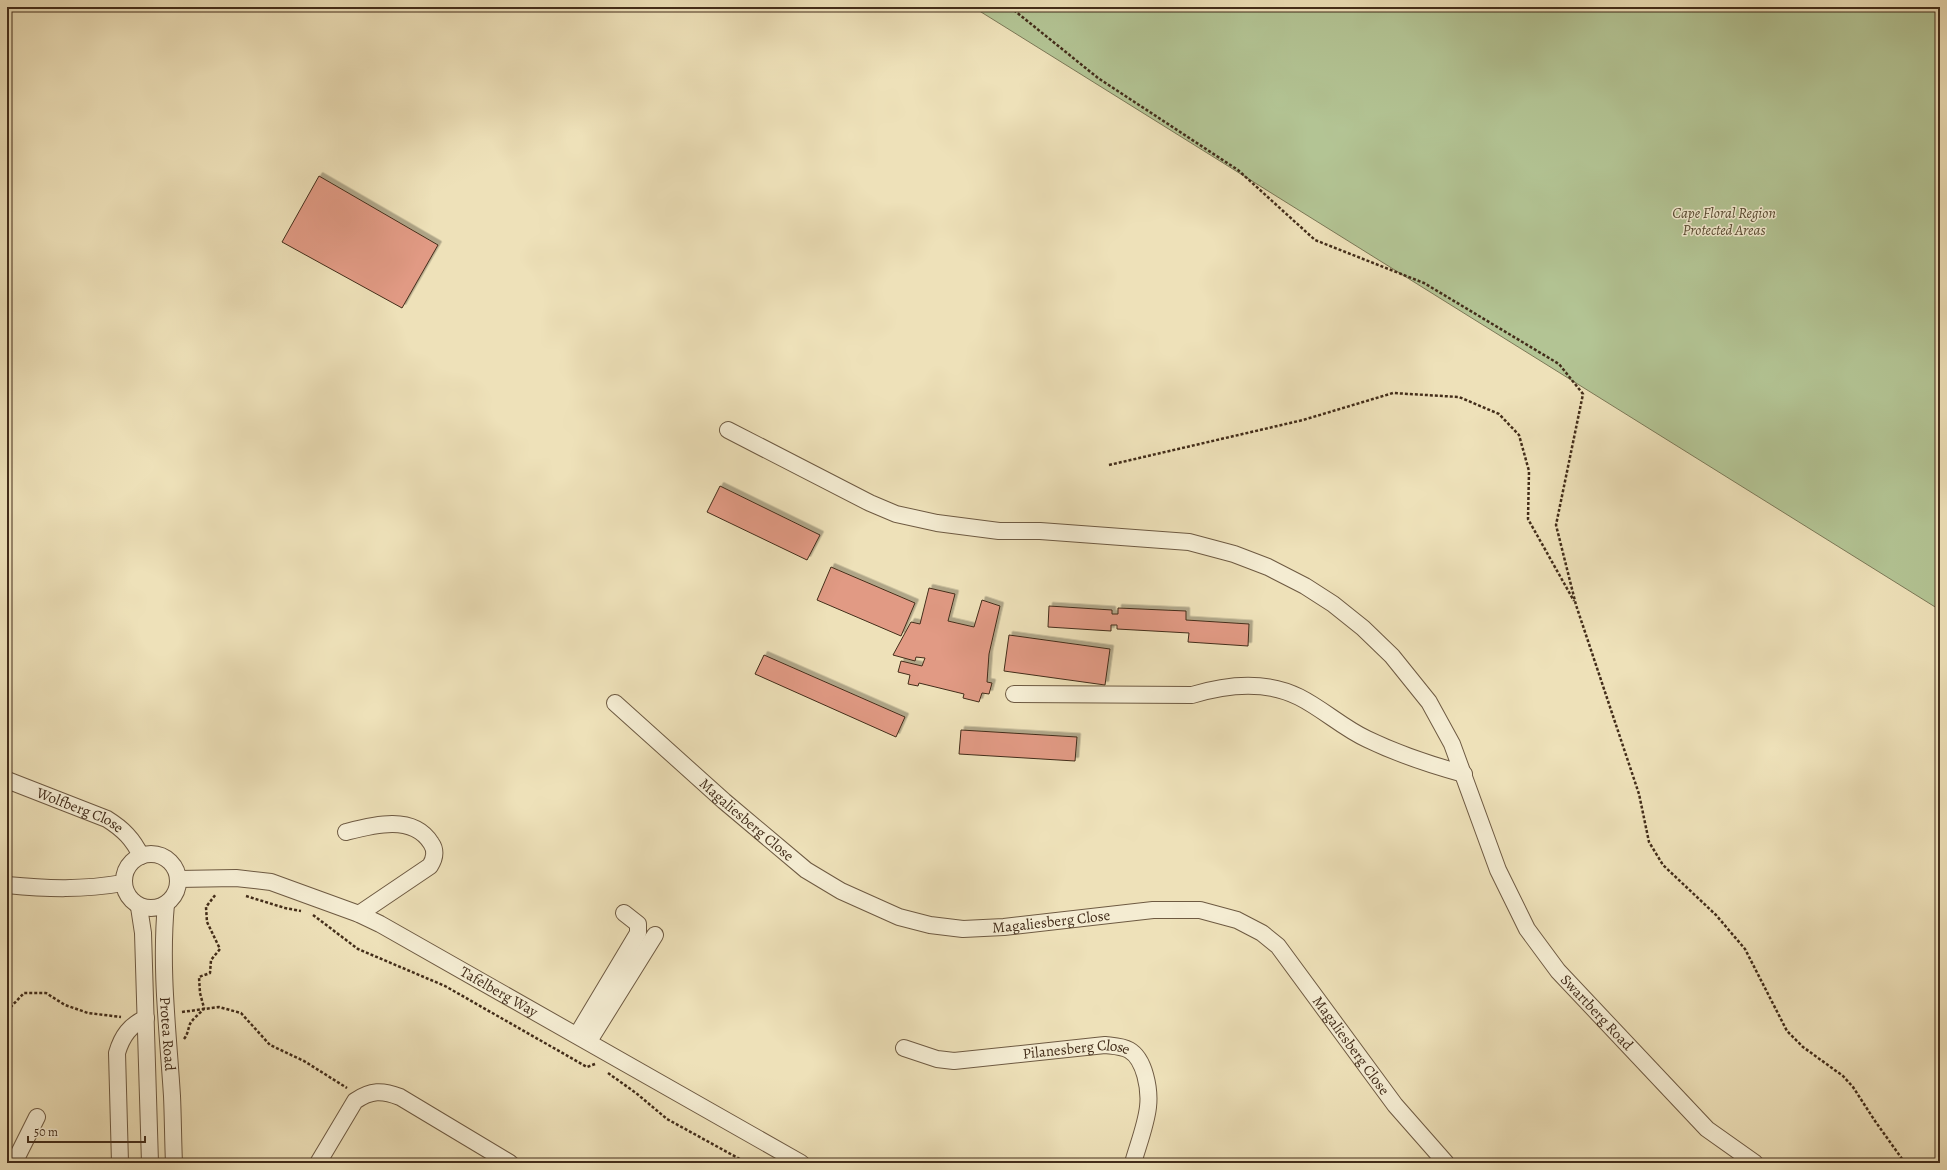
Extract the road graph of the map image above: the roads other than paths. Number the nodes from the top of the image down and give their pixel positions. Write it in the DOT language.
graph roads {
  1 [pos="728,430"];
  2 [pos="1014,694"];
  3 [pos="615,703"];
  4 [pos="1464,774"];
  5 [pos="7,780"];
  6 [pos="346,832"];
  7 [pos="141,856"];
  8 [pos="178,879"];
  9 [pos="123,883"];
  10 [pos="7,885"];
  11 [pos="166,904"];
  12 [pos="140,907"];
  13 [pos="355,913"];
  14 [pos="624,913"];
  15 [pos="655,935"];
  16 [pos="146,1018"];
  17 [pos="583,1038"];
  18 [pos="904,1048"];
  19 [pos="169,1053"];
  20 [pos="147,1054"];
  21 [pos="37,1117"];
  22 [pos="14,1163"];
  23 [pos="120,1163"];
  24 [pos="150,1163"];
  25 [pos="174,1163"];
  26 [pos="318,1163"];
  27 [pos="510,1163"];
  28 [pos="801,1163"];
  29 [pos="1133,1163"];
  30 [pos="1446,1163"];
  31 [pos="1755,1163"];
  1 -- 4 [label="street, Swartberg Road"];
  2 -- 4 [label="street"];
  3 -- 30 [label="street, Magaliesberg Close"];
  4 -- 31 [label="street, Swartberg Road"];
  5 -- 7 [label="street, Wolfberg Close"];
  6 -- 13 [label="street"];
  7 -- 8 [label="street"];
  7 -- 9 [label="street"];
  8 -- 11 [label="street"];
  8 -- 13 [label="street, Tafelberg Way"];
  9 -- 10 [label="street"];
  9 -- 12 [label="street"];
  11 -- 12 [label="street"];
  11 -- 19 [label="street, Protea Road"];
  12 -- 16 [label="street, Protea Road"];
  13 -- 17 [label="street, Tafelberg Way"];
  14 -- 17 [label="street"];
  15 -- 17 [label="street"];
  16 -- 20 [label="street, Protea Road"];
  16 -- 23 [label="street"];
  17 -- 28 [label="street, Tafelberg Way"];
  18 -- 29 [label="street, Pilanesberg Close"];
  19 -- 20 [label="street"];
  19 -- 25 [label="street, Protea Road"];
  20 -- 24 [label="street, Protea Road"];
  21 -- 22 [label="street"];
  26 -- 27 [label="street"];
}
